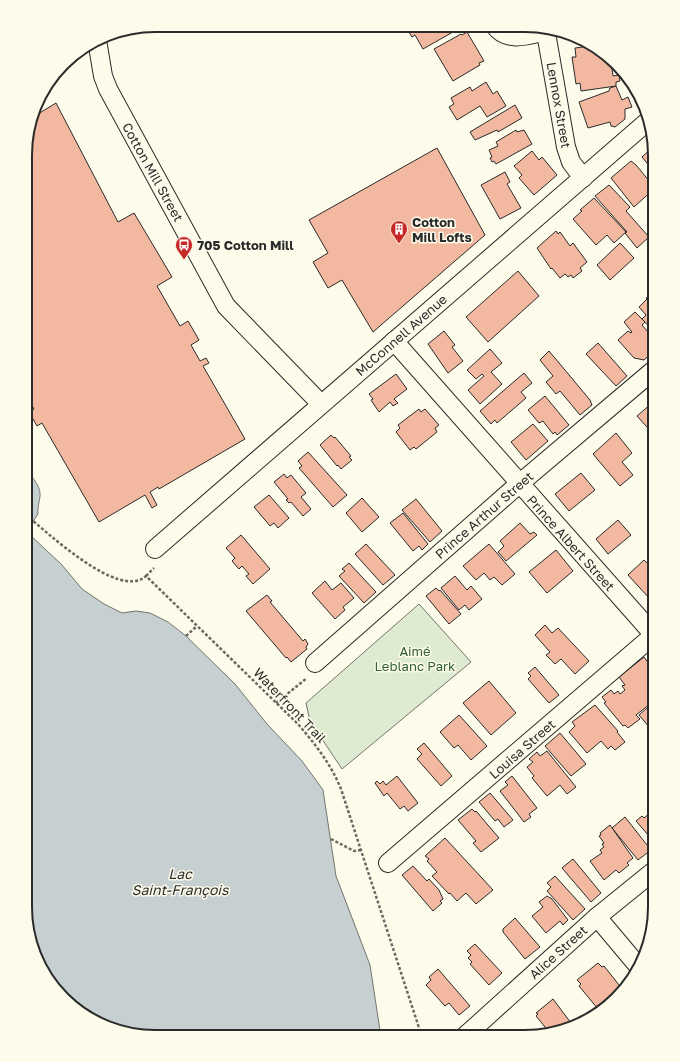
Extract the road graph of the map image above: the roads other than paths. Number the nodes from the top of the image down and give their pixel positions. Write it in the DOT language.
graph roads {
  1 [pos="501,32"];
  2 [pos="535,33"];
  3 [pos="546,34"];
  4 [pos="97,47"];
  5 [pos="644,124"];
  6 [pos="583,178"];
  7 [pos="394,341"];
  8 [pos="648,375"];
  9 [pos="321,404"];
  10 [pos="519,484"];
  11 [pos="155,549"];
  12 [pos="648,628"];
  13 [pos="648,640"];
  14 [pos="315,663"];
  15 [pos="388,863"];
  16 [pos="648,876"];
  17 [pos="597,917"];
  18 [pos="635,962"];
  19 [pos="472,1030"];
  1 -- 2 [label="street"];
  3 -- 6 [label="street, Lennox Street"];
  4 -- 9 [label="street, Cotton Mill Street"];
  5 -- 6 [label="street, McConnell Avenue"];
  6 -- 7 [label="street, McConnell Avenue"];
  7 -- 9 [label="street, McConnell Avenue"];
  7 -- 10 [label="street, Prince Albert Street"];
  8 -- 10 [label="street, Prince Arthur Street"];
  9 -- 11 [label="street, McConnell Avenue"];
  10 -- 12 [label="street, Prince Albert Street"];
  10 -- 14 [label="street, Prince Arthur Street"];
  13 -- 15 [label="street, Louisa Street"];
  16 -- 17 [label="street, Alice Street"];
  17 -- 18 [label="street"];
  17 -- 19 [label="street, Alice Street"];
}
